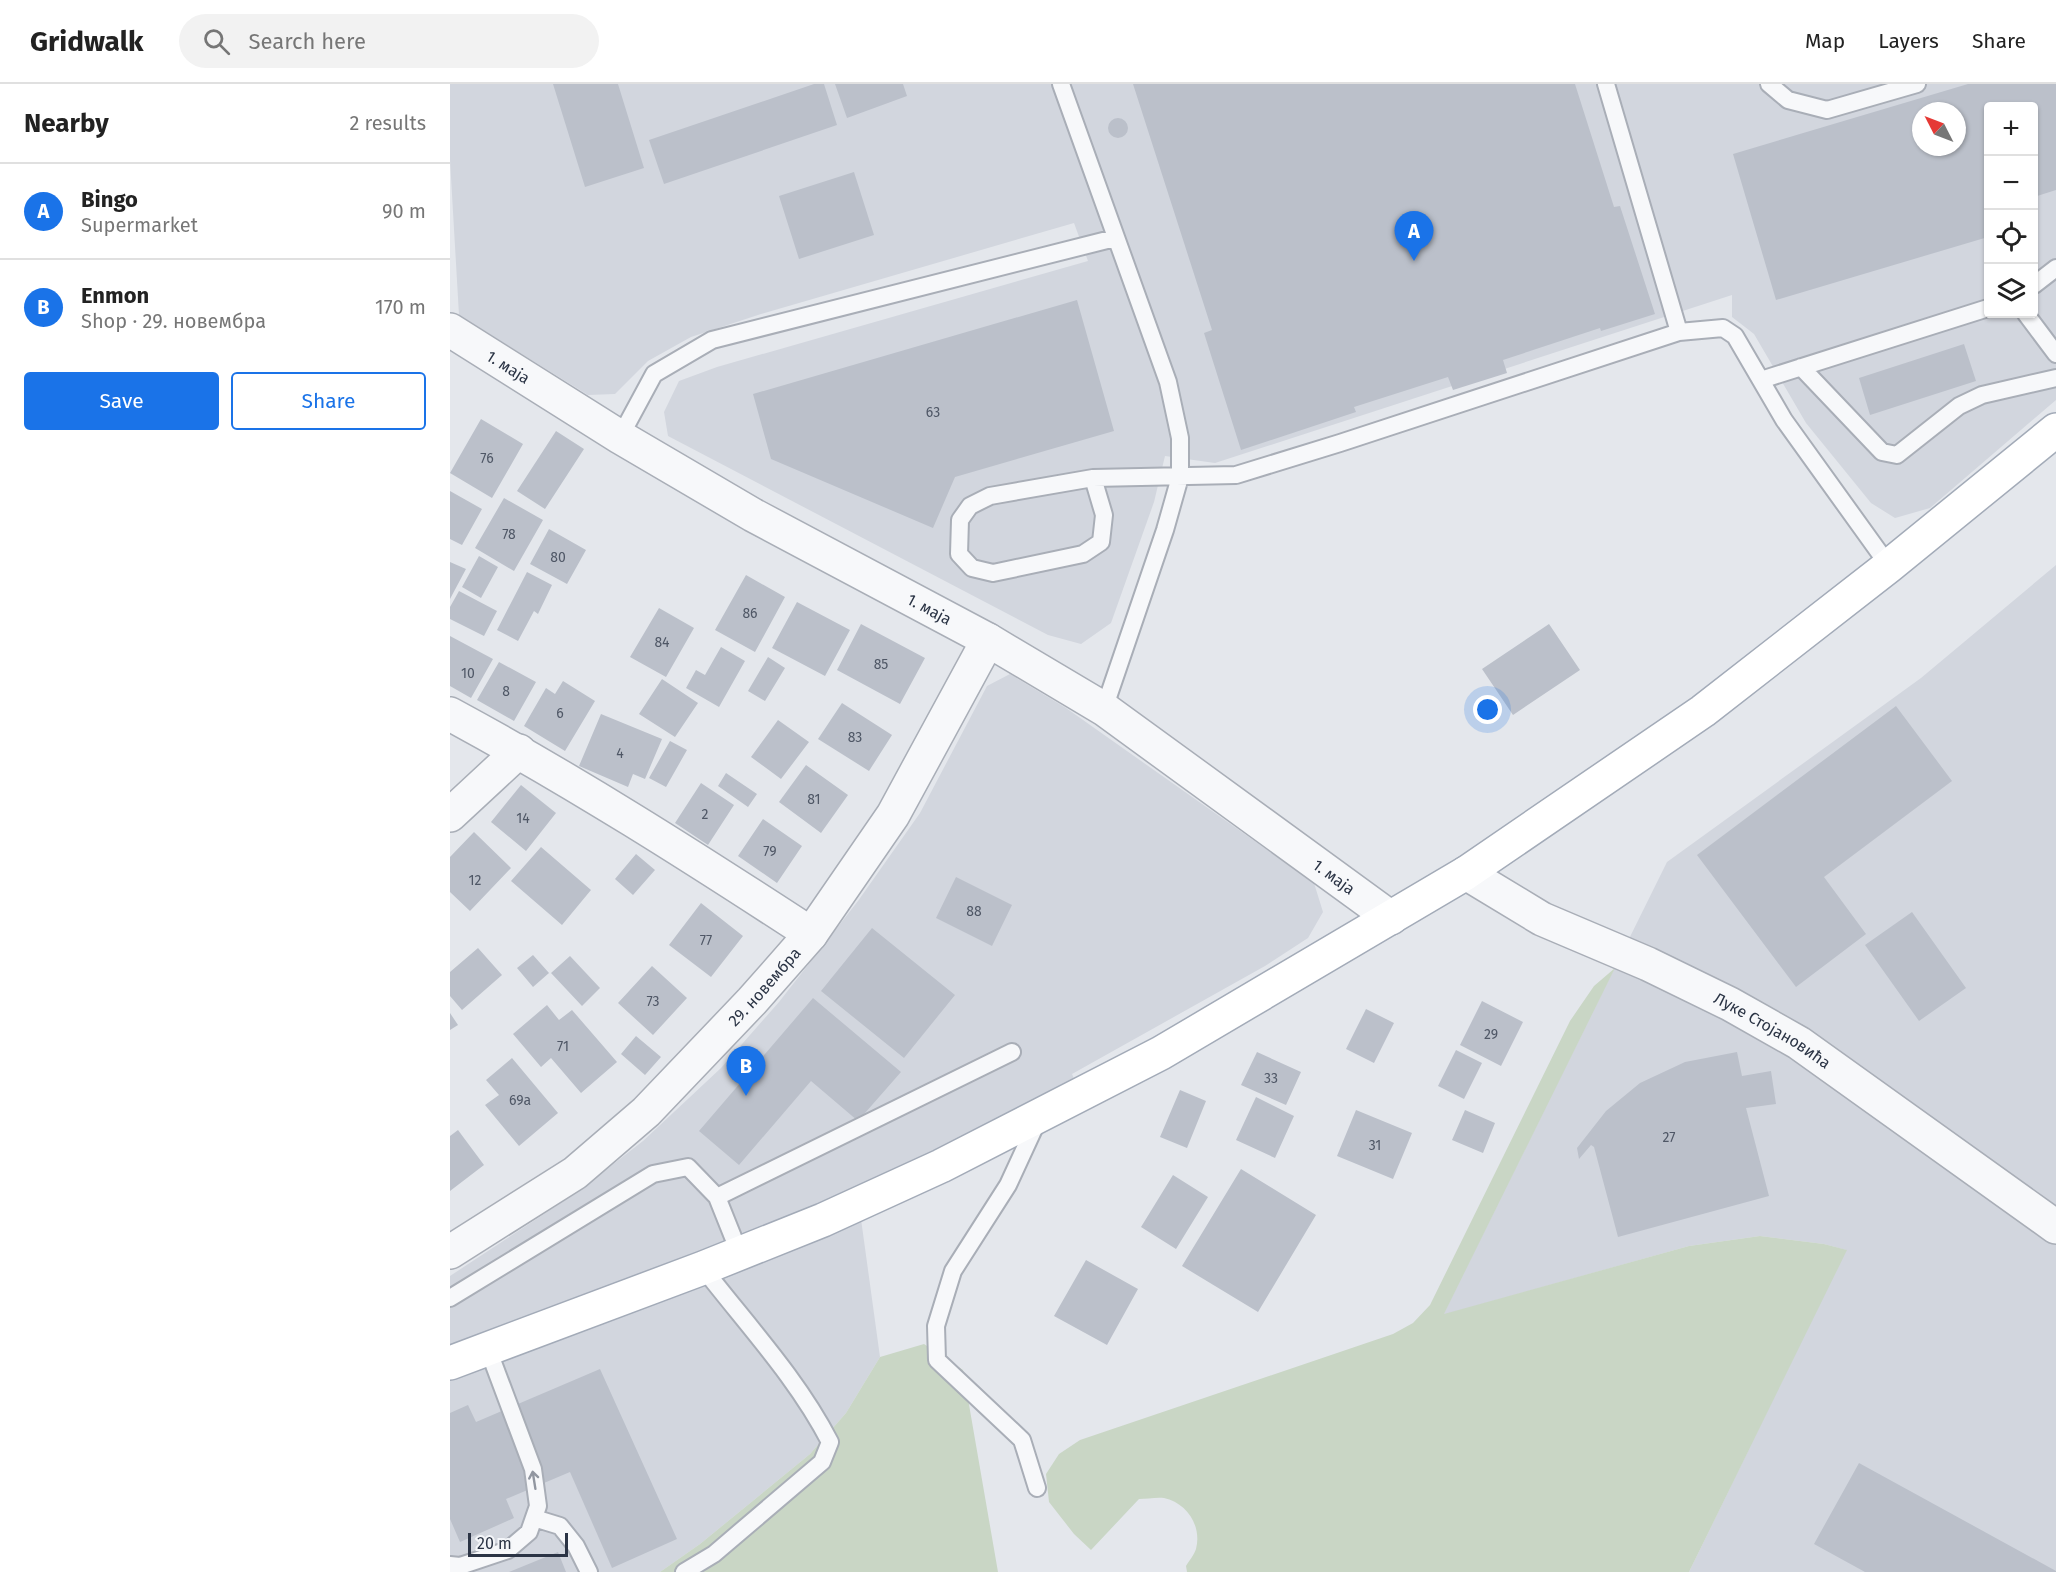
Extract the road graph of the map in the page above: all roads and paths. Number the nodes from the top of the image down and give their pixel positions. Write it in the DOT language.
graph roads {
  1 [pos="1061,84"];
  2 [pos="1606,84"];
  3 [pos="1769,84"];
  4 [pos="1917,84"];
  5 [pos="1115,238"];
  6 [pos="2056,268"];
  7 [pos="2038,282"];
  8 [pos="1984,310"];
  9 [pos="2029,318"];
  10 [pos="450,330"];
  11 [pos="1679,332"];
  12 [pos="2056,354"];
  13 [pos="1801,367"];
  14 [pos="2056,378"];
  15 [pos="1761,380"];
  16 [pos="2056,430"];
  17 [pos="620,437"];
  18 [pos="1180,477"];
  19 [pos="1093,478"];
  20 [pos="1889,566"];
  21 [pos="988,640"];
  22 [pos="1104,709"];
  23 [pos="450,714"];
  24 [pos="519,751"];
  25 [pos="450,815"];
  26 [pos="1466,873"];
  27 [pos="1391,918"];
  28 [pos="811,934"];
  29 [pos="1012,1052"];
  30 [pos="1040,1116"];
  31 [pos="717,1197"];
  32 [pos="2056,1227"];
  33 [pos="450,1252"];
  34 [pos="739,1252"];
  35 [pos="703,1268"];
  36 [pos="450,1298"];
  37 [pos="488,1349"];
  38 [pos="450,1363"];
  39 [pos="1037,1488"];
  40 [pos="534,1518"];
  41 [pos="450,1565"];
  42 [pos="589,1572"];
  43 [pos="684,1572"];
  1 -- 5 [label="lane"];
  2 -- 11 [label="lane"];
  3 -- 4 [label="lane"];
  5 -- 17 [label="lane"];
  5 -- 18 [label="lane"];
  6 -- 7 [label="lane"];
  8 -- 13 [label="lane"];
  9 -- 12 [label="lane"];
  10 -- 17 [label="street, 1. маја"];
  11 -- 15 [label="lane"];
  11 -- 18 [label="lane"];
  13 -- 14 [label="lane"];
  13 -- 15 [label="lane"];
  15 -- 20 [label="lane"];
  16 -- 20 [label="main road"];
  17 -- 21 [label="street, 1. маја"];
  18 -- 19 [label="lane"];
  18 -- 22 [label="lane"];
  19 -- 19 [label="lane"];
  20 -- 26 [label="main road"];
  21 -- 22 [label="street, 1. маја"];
  21 -- 28 [label="street, 29. новембра"];
  22 -- 27 [label="street, 1. маја"];
  23 -- 24 [label="street"];
  24 -- 25 [label="street"];
  24 -- 28 [label="street"];
  26 -- 27 [label="main road"];
  26 -- 32 [label="street, Луке Стојановића"];
  27 -- 30 [label="main road"];
  28 -- 33 [label="street, 29. новембра"];
  29 -- 31 [label="lane"];
  30 -- 34 [label="main road"];
  30 -- 39 [label="lane"];
  31 -- 34 [label="lane"];
  31 -- 36 [label="lane"];
  34 -- 35 [label="main road"];
  35 -- 37 [label="main road"];
  35 -- 43 [label="lane"];
  37 -- 38 [label="main road"];
  40 -- 37 [label="lane, one-way"];
  40 -- 41 [label="lane"];
  40 -- 42 [label="lane"];
}
